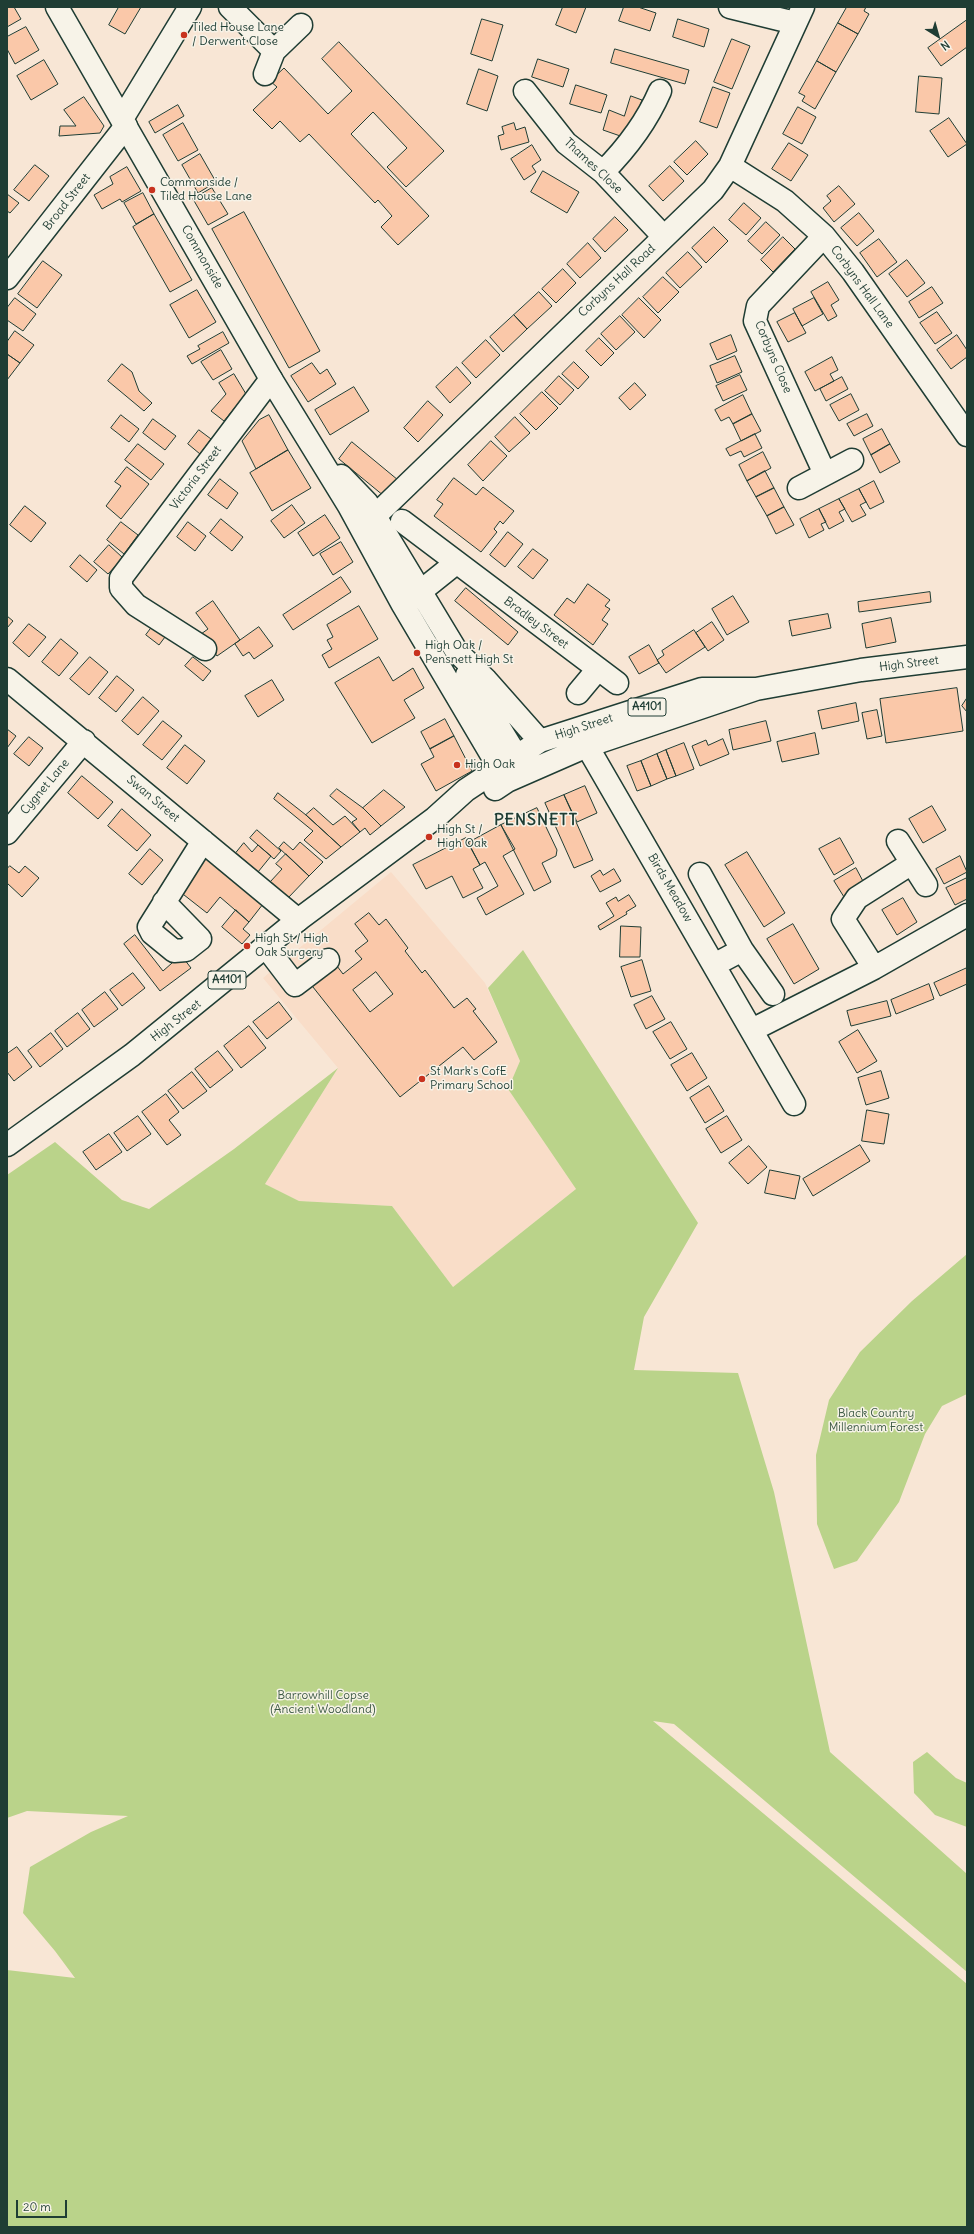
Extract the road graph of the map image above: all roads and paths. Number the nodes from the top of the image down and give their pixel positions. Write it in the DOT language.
graph roads {
  1 [pos="57,7"];
  2 [pos="190,7"];
  3 [pos="230,7"];
  4 [pos="730,7"];
  5 [pos="799,15"];
  6 [pos="301,25"];
  7 [pos="274,51"];
  8 [pos="265,74"];
  9 [pos="525,91"];
  10 [pos="660,91"];
  11 [pos="124,122"];
  12 [pos="730,166"];
  13 [pos="603,172"];
  14 [pos="824,236"];
  15 [pos="664,237"];
  16 [pos="7,278"];
  17 [pos="271,379"];
  18 [pos="967,435"];
  19 [pos="314,447"];
  20 [pos="852,460"];
  21 [pos="825,474"];
  22 [pos="799,488"];
  23 [pos="367,521"];
  24 [pos="402,521"];
  25 [pos="456,563"];
  26 [pos="421,592"];
  27 [pos="402,605"];
  28 [pos="205,649"];
  29 [pos="457,652"];
  30 [pos="967,657"];
  31 [pos="598,669"];
  32 [pos="7,679"];
  33 [pos="617,683"];
  34 [pos="756,689"];
  35 [pos="578,693"];
  36 [pos="84,741"];
  37 [pos="540,741"];
  38 [pos="587,746"];
  39 [pos="510,770"];
  40 [pos="7,833"];
  41 [pos="204,841"];
  42 [pos="898,841"];
  43 [pos="912,864"];
  44 [pos="700,874"];
  45 [pos="926,884"];
  46 [pos="164,902"];
  47 [pos="967,915"];
  48 [pos="298,920"];
  49 [pos="266,947"];
  50 [pos="742,950"];
  51 [pos="328,960"];
  52 [pos="714,965"];
  53 [pos="874,968"];
  54 [pos="774,994"];
  55 [pos="752,1030"];
  56 [pos="794,1104"];
  57 [pos="12,1142"];
  1 -- 11 [label="street, Commonside"];
  2 -- 11 [label="street, Broad Street"];
  3 -- 7 [label="street"];
  4 -- 5 [label="street"];
  5 -- 12 [label="street, Corbyns Hall Road"];
  6 -- 7 [label="street"];
  7 -- 8 [label="street"];
  9 -- 13 [label="street, Thames Close"];
  10 -- 13 [label="street"];
  11 -- 16 [label="street, Broad Street"];
  11 -- 17 [label="street, Commonside"];
  12 -- 14 [label="street, Corbyns Hall Lane"];
  12 -- 15 [label="street, Corbyns Hall Road"];
  13 -- 15 [label="street, Thames Close"];
  14 -- 18 [label="street, Corbyns Hall Lane"];
  14 -- 21 [label="street, Corbyns Close"];
  15 -- 23 [label="street, Corbyns Hall Road"];
  17 -- 19 [label="street, Commonside"];
  17 -- 28 [label="street, Victoria Street"];
  19 -- 23 [label="street, Commonside"];
  19 -- 23 [label="street"];
  20 -- 21 [label="street"];
  21 -- 22 [label="street"];
  23 -- 26 [label="street"];
  23 -- 27 [label="street"];
  24 -- 25 [label="street, Bradley Street"];
  25 -- 26 [label="street"];
  25 -- 31 [label="street, Bradley Street"];
  26 -- 27 [label="street"];
  26 -- 29 [label="street"];
  27 -- 39 [label="street"];
  29 -- 37 [label="street"];
  29 -- 39 [label="street"];
  30 -- 34 [label="street, High Street / A4101"];
  31 -- 33 [label="street, Bradley Street"];
  31 -- 35 [label="street"];
  32 -- 36 [label="street, Swan Street"];
  34 -- 37 [label="street, High Street / A4101"];
  34 -- 38 [label="street, High Street / A4101"];
  36 -- 40 [label="street, Cygnet Lane"];
  36 -- 41 [label="street, Swan Street"];
  37 -- 39 [label="street, High Street / A4101"];
  38 -- 39 [label="street, High Street / A4101"];
  38 -- 52 [label="street, Birds Meadow"];
  39 -- 48 [label="street, High Street / A4101"];
  41 -- 46 [label="street"];
  41 -- 48 [label="street, Swan Street"];
  42 -- 43 [label="street"];
  43 -- 45 [label="street"];
  43 -- 53 [label="street"];
  44 -- 50 [label="street"];
  47 -- 53 [label="street"];
  48 -- 49 [label="street, High Street / A4101"];
  49 -- 51 [label="street"];
  49 -- 57 [label="street, High Street / A4101"];
  50 -- 52 [label="street"];
  50 -- 54 [label="street"];
  52 -- 55 [label="street, Birds Meadow"];
  53 -- 55 [label="street"];
  55 -- 56 [label="street, Birds Meadow"];
}
